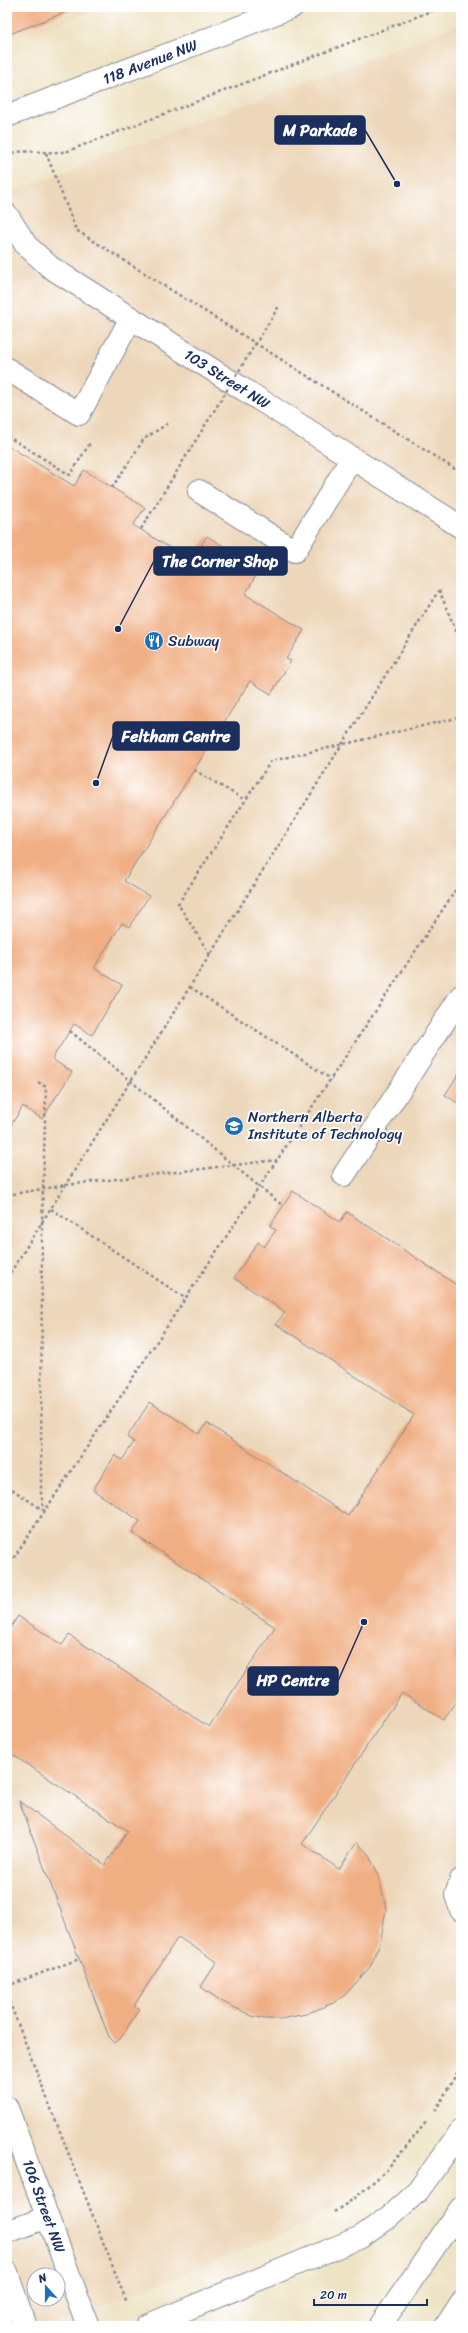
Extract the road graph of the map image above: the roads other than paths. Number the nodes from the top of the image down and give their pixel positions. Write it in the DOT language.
graph roads {
  1 [pos="292,7"];
  2 [pos="7,116"];
  3 [pos="7,215"];
  4 [pos="131,318"];
  5 [pos="7,369"];
  6 [pos="352,458"];
  7 [pos="199,491"];
  8 [pos="461,527"];
  9 [pos="461,996"];
  10 [pos="344,1175"];
  11 [pos="461,1880"];
  12 [pos="461,1910"];
  13 [pos="7,2108"];
  14 [pos="461,2131"];
  15 [pos="461,2208"];
  16 [pos="48,2216"];
  17 [pos="7,2232"];
  18 [pos="7,2272"];
  19 [pos="461,2303"];
  20 [pos="25,2326"];
  21 [pos="88,2326"];
  22 [pos="146,2326"];
  23 [pos="380,2326"];
  24 [pos="446,2326"];
  1 -- 2 [label="street, 118 Avenue NW"];
  3 -- 4 [label="street, 103 Street NW"];
  4 -- 5 [label="street"];
  4 -- 6 [label="street, 103 Street NW"];
  6 -- 7 [label="street"];
  6 -- 8 [label="street, 103 Street NW"];
  9 -- 10 [label="street"];
  11 -- 12 [label="street"];
  13 -- 16 [label="street, 106 Street NW"];
  14 -- 22 [label="street"];
  15 -- 23 [label="street"];
  16 -- 17 [label="street"];
  16 -- 21 [label="street, 106 Street NW"];
  18 -- 20 [label="street"];
  19 -- 24 [label="street"];
}
